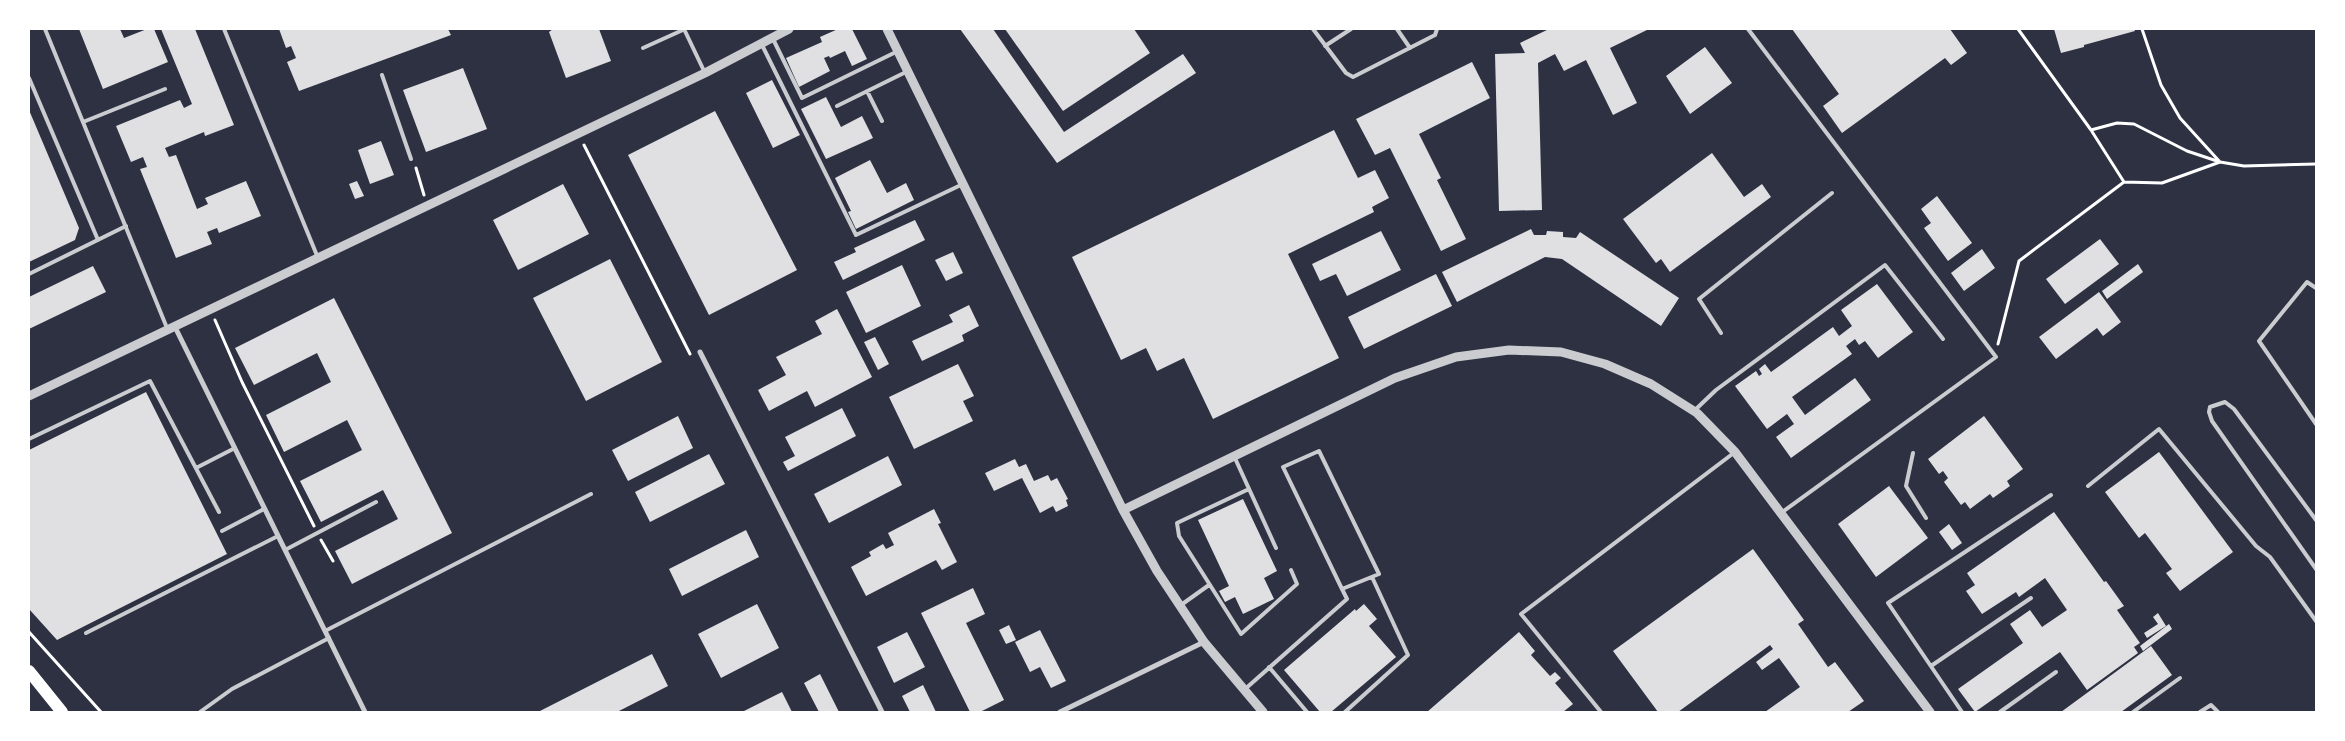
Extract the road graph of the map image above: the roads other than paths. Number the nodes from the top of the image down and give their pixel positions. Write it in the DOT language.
graph roads {
  1 [pos="45,29"];
  2 [pos="224,29"];
  3 [pos="684,29"];
  4 [pos="789,29"];
  5 [pos="887,29"];
  6 [pos="1313,29"];
  7 [pos="1351,29"];
  8 [pos="1397,29"];
  9 [pos="1437,29"];
  10 [pos="1748,29"];
  11 [pos="772,37"];
  12 [pos="761,43"];
  13 [pos="1326,46"];
  14 [pos="642,48"];
  15 [pos="1410,48"];
  16 [pos="898,51"];
  17 [pos="908,71"];
  18 [pos="705,73"];
  19 [pos="382,75"];
  20 [pos="29,78"];
  21 [pos="165,89"];
  22 [pos="867,91"];
  23 [pos="837,106"];
  24 [pos="882,121"];
  25 [pos="84,122"];
  26 [pos="411,159"];
  27 [pos="963,184"];
  28 [pos="1832,193"];
  29 [pos="126,226"];
  30 [pos="98,240"];
  31 [pos="318,258"];
  32 [pos="29,274"];
  33 [pos="2316,288"];
  34 [pos="172,329"];
  35 [pos="1721,333"];
  36 [pos="1943,339"];
  37 [pos="700,352"];
  38 [pos="29,396"];
  39 [pos="1694,412"];
  40 [pos="2316,424"];
  41 [pos="29,439"];
  42 [pos="235,448"];
  43 [pos="1736,452"];
  44 [pos="1913,453"];
  45 [pos="1234,456"];
  46 [pos="196,468"];
  47 [pos="2088,486"];
  48 [pos="1249,489"];
  49 [pos="591,494"];
  50 [pos="2050,495"];
  51 [pos="376,502"];
  52 [pos="264,508"];
  53 [pos="1123,510"];
  54 [pos="219,512"];
  55 [pos="1781,513"];
  56 [pos="1926,518"];
  57 [pos="2316,520"];
  58 [pos="222,531"];
  59 [pos="278,536"];
  60 [pos="1276,548"];
  61 [pos="285,550"];
  62 [pos="2316,569"];
  63 [pos="1291,570"];
  64 [pos="1372,577"];
  65 [pos="1209,585"];
  66 [pos="1342,589"];
  67 [pos="2031,598"];
  68 [pos="1180,606"];
  69 [pos="2316,621"];
  70 [pos="325,631"];
  71 [pos="86,633"];
  72 [pos="328,638"];
  73 [pos="1204,642"];
  74 [pos="1931,666"];
  75 [pos="1269,667"];
  76 [pos="29,671"];
  77 [pos="2056,672"];
  78 [pos="2180,678"];
  79 [pos="29,682"];
  80 [pos="1244,690"];
  81 [pos="54,702"];
  82 [pos="62,712"];
  83 [pos="200,712"];
  84 [pos="365,712"];
  85 [pos="882,712"];
  86 [pos="1060,712"];
  87 [pos="1263,712"];
  88 [pos="1307,712"];
  89 [pos="1345,712"];
  90 [pos="1601,712"];
  91 [pos="1930,712"];
  92 [pos="1962,712"];
  93 [pos="2000,712"];
  94 [pos="2133,712"];
  95 [pos="2200,712"];
  96 [pos="2218,712"];
  1 -- 25 [label="lane"];
  2 -- 31 [label="lane"];
  3 -- 14 [label="lane"];
  3 -- 18 [label="lane"];
  4 -- 11 [label="street"];
  5 -- 16 [label="street"];
  6 -- 13 [label="lane"];
  7 -- 13 [label="lane"];
  8 -- 15 [label="lane"];
  9 -- 15 [label="lane"];
  10 -- 55 [label="lane"];
  11 -- 12 [label="street"];
  11 -- 16 [label="lane"];
  12 -- 18 [label="street"];
  12 -- 27 [label="lane"];
  13 -- 15 [label="lane"];
  16 -- 17 [label="street"];
  17 -- 22 [label="lane"];
  17 -- 27 [label="street"];
  18 -- 31 [label="street"];
  19 -- 26 [label="lane"];
  20 -- 30 [label="lane"];
  21 -- 25 [label="lane"];
  22 -- 23 [label="lane"];
  22 -- 24 [label="lane"];
  25 -- 29 [label="lane"];
  27 -- 53 [label="street"];
  28 -- 35 [label="lane"];
  29 -- 30 [label="lane"];
  29 -- 34 [label="lane"];
  30 -- 32 [label="lane"];
  31 -- 34 [label="street"];
  33 -- 40 [label="lane"];
  34 -- 38 [label="street"];
  34 -- 42 [label="street"];
  36 -- 39 [label="lane"];
  37 -- 85 [label="street"];
  39 -- 43 [label="street"];
  39 -- 45 [label="street"];
  41 -- 46 [label="lane"];
  42 -- 46 [label="lane"];
  42 -- 52 [label="street"];
  43 -- 55 [label="street"];
  43 -- 90 [label="lane"];
  44 -- 56 [label="lane"];
  45 -- 48 [label="lane"];
  45 -- 53 [label="street"];
  46 -- 54 [label="lane"];
  47 -- 69 [label="lane"];
  48 -- 60 [label="lane"];
  48 -- 65 [label="lane"];
  49 -- 70 [label="lane"];
  50 -- 74 [label="lane"];
  51 -- 61 [label="lane"];
  52 -- 58 [label="lane"];
  52 -- 59 [label="street"];
  53 -- 68 [label="street"];
  55 -- 91 [label="street"];
  57 -- 62 [label="lane"];
  59 -- 61 [label="street"];
  59 -- 71 [label="lane"];
  61 -- 70 [label="street"];
  63 -- 65 [label="lane"];
  64 -- 66 [label="lane"];
  64 -- 66 [label="lane"];
  64 -- 89 [label="lane"];
  65 -- 68 [label="lane"];
  66 -- 75 [label="lane"];
  67 -- 74 [label="lane"];
  68 -- 73 [label="street"];
  70 -- 72 [label="street"];
  72 -- 83 [label="lane"];
  72 -- 84 [label="street"];
  73 -- 80 [label="street"];
  73 -- 86 [label="street"];
  74 -- 92 [label="lane"];
  75 -- 80 [label="lane"];
  75 -- 88 [label="lane"];
  76 -- 81 [label="main road"];
  77 -- 93 [label="lane"];
  78 -- 94 [label="lane"];
  79 -- 81 [label="main road"];
  80 -- 87 [label="street"];
  81 -- 82 [label="main road"];
  95 -- 96 [label="lane"];
}
